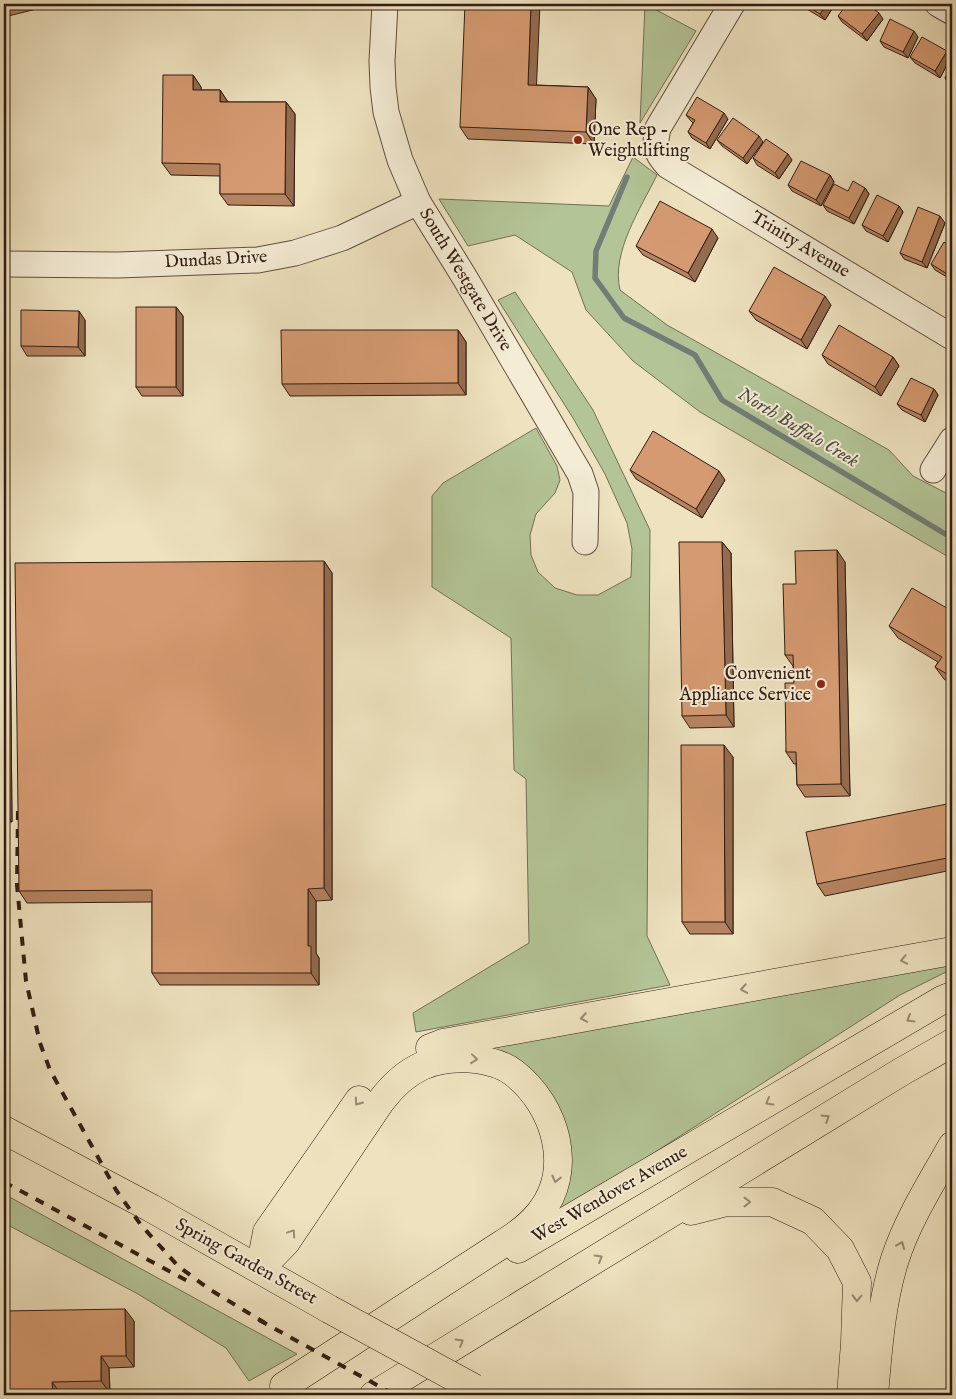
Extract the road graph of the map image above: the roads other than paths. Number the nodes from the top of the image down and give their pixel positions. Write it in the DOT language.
graph roads {
  1 [pos="385,4"];
  2 [pos="732,4"];
  3 [pos="938,4"];
  4 [pos="952,12"];
  5 [pos="418,202"];
  6 [pos="4,264"];
  7 [pos="952,337"];
  8 [pos="952,440"];
  9 [pos="933,470"];
  10 [pos="585,542"];
  11 [pos="952,951"];
  12 [pos="952,996"];
  13 [pos="952,1043"];
  14 [pos="4,1130"];
  15 [pos="952,1146"];
  16 [pos="665,1217"];
  17 [pos="260,1269"];
  18 [pos="277,1391"];
  19 [pos="480,1392"];
  20 [pos="374,1395"];
  21 [pos="851,1395"];
  22 [pos="874,1395"];
  1 -- 5 [label="street, South Westgate Drive"];
  2 -- 7 [label="street, Trinity Avenue"];
  3 -- 4 [label="street"];
  5 -- 6 [label="street, Dundas Drive"];
  5 -- 10 [label="street, South Westgate Drive"];
  8 -- 9 [label="street"];
  11 -- 17 [label="main road, one-way"];
  12 -- 18 [label="main road, West Wendover Avenue, one-way"];
  16 -- 13 [label="main road, one-way"];
  14 -- 17 [label="main road, Spring Garden Street"];
  22 -- 15 [label="main road, one-way"];
  20 -- 16 [label="main road, one-way"];
  16 -- 21 [label="main road, one-way"];
  17 -- 18 [label="main road, one-way"];
  17 -- 19 [label="main road, Spring Garden Street, bridge"];
}
